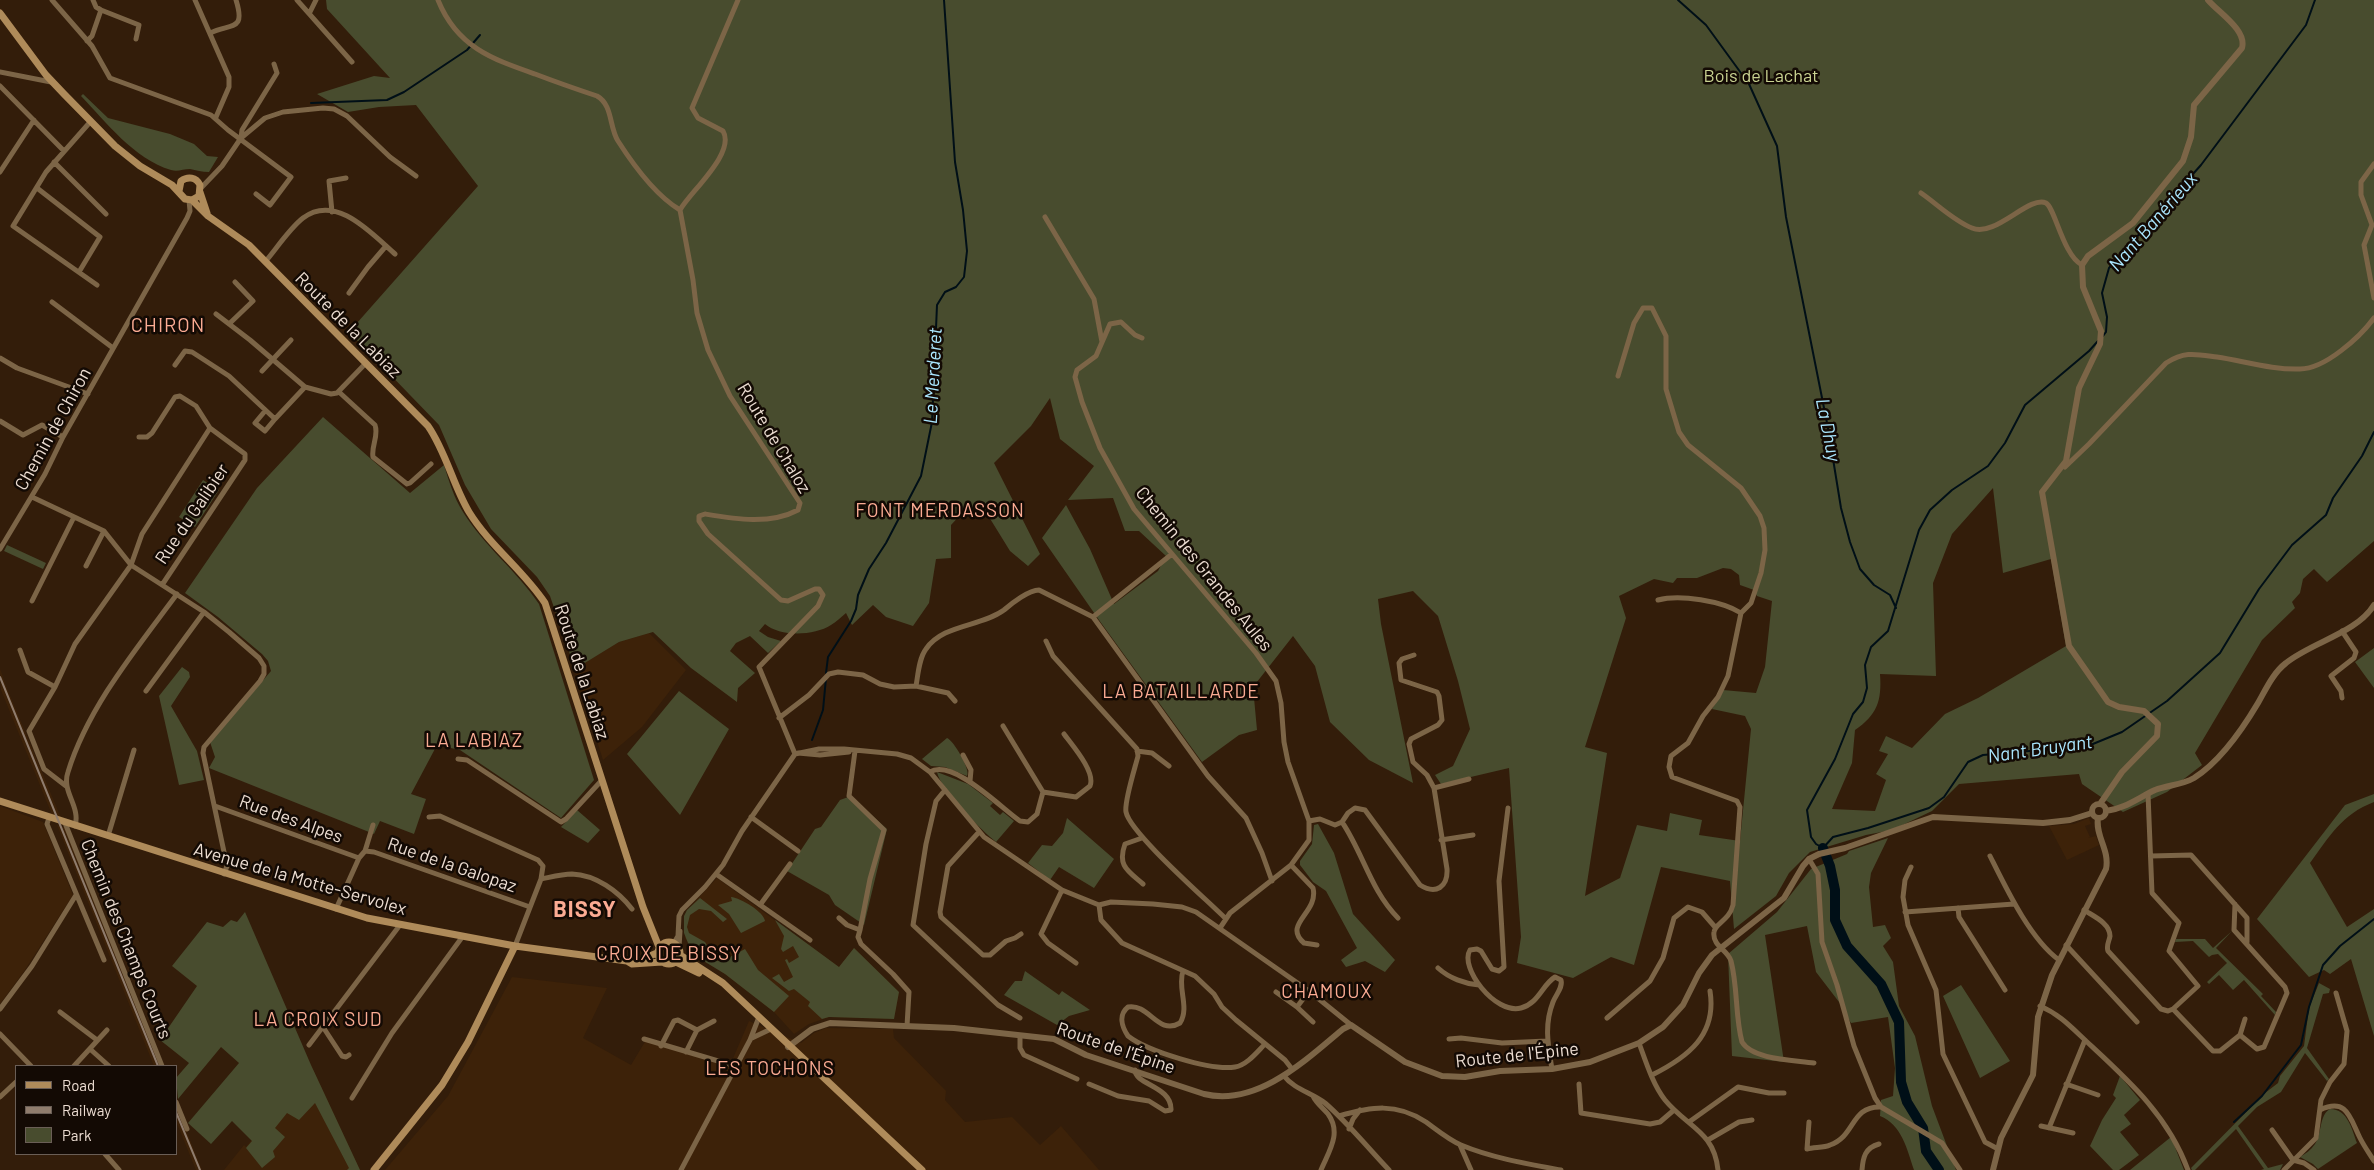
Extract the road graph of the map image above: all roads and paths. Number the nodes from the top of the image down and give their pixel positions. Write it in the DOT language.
graph roads {
  1 [pos="52,0"];
  2 [pos="93,0"];
  3 [pos="195,0"];
  4 [pos="236,0"];
  5 [pos="297,0"];
  6 [pos="316,0"];
  7 [pos="438,0"];
  8 [pos="738,0"];
  9 [pos="2208,0"];
  10 [pos="101,10"];
  11 [pos="310,12"];
  12 [pos="0,13"];
  13 [pos="210,33"];
  14 [pos="136,39"];
  15 [pos="87,41"];
  16 [pos="352,62"];
  17 [pos="274,64"];
  18 [pos="0,72"];
  19 [pos="52,82"];
  20 [pos="0,86"];
  21 [pos="216,118"];
  22 [pos="34,120"];
  23 [pos="92,122"];
  24 [pos="241,138"];
  25 [pos="64,151"];
  26 [pos="54,162"];
  27 [pos="2374,164"];
  28 [pos="0,170"];
  29 [pos="211,176"];
  30 [pos="416,176"];
  31 [pos="162,178"];
  32 [pos="346,178"];
  33 [pos="197,180"];
  34 [pos="181,181"];
  35 [pos="36,188"];
  36 [pos="201,190"];
  37 [pos="179,191"];
  38 [pos="1921,193"];
  39 [pos="256,194"];
  40 [pos="191,200"];
  41 [pos="201,209"];
  42 [pos="680,210"];
  43 [pos="190,211"];
  44 [pos="332,212"];
  45 [pos="106,214"];
  46 [pos="208,216"];
  47 [pos="1045,217"];
  48 [pos="386,246"];
  49 [pos="395,254"];
  50 [pos="265,262"];
  51 [pos="2082,265"];
  52 [pos="79,272"];
  53 [pos="235,282"];
  54 [pos="97,285"];
  55 [pos="349,293"];
  56 [pos="2374,298"];
  57 [pos="52,302"];
  58 [pos="216,314"];
  59 [pos="2374,318"];
  60 [pos="229,324"];
  61 [pos="1142,338"];
  62 [pos="291,340"];
  63 [pos="1102,344"];
  64 [pos="113,348"];
  65 [pos="0,358"];
  66 [pos="274,360"];
  67 [pos="364,364"];
  68 [pos="174,365"];
  69 [pos="262,371"];
  70 [pos="1618,376"];
  71 [pos="306,387"];
  72 [pos="339,392"];
  73 [pos="190,393"];
  74 [pos="88,394"];
  75 [pos="186,399"];
  76 [pos="265,411"];
  77 [pos="275,419"];
  78 [pos="0,421"];
  79 [pos="210,428"];
  80 [pos="64,436"];
  81 [pos="139,437"];
  82 [pos="431,464"];
  83 [pos="2062,469"];
  84 [pos="32,497"];
  85 [pos="74,517"];
  86 [pos="104,531"];
  87 [pos="0,549"];
  88 [pos="1172,554"];
  89 [pos="131,565"];
  90 [pos="86,566"];
  91 [pos="162,584"];
  92 [pos="177,594"];
  93 [pos="1658,600"];
  94 [pos="32,601"];
  95 [pos="2374,606"];
  96 [pos="204,612"];
  97 [pos="1741,613"];
  98 [pos="1093,617"];
  99 [pos="2342,631"];
  100 [pos="1046,641"];
  101 [pos="20,650"];
  102 [pos="1414,655"];
  103 [pos="916,686"];
  104 [pos="55,687"];
  105 [pos="146,691"];
  106 [pos="2342,698"];
  107 [pos="955,701"];
  108 [pos="779,718"];
  109 [pos="1003,726"];
  110 [pos="1064,734"];
  111 [pos="134,750"];
  112 [pos="853,751"];
  113 [pos="1137,751"];
  114 [pos="796,753"];
  115 [pos="962,755"];
  116 [pos="458,759"];
  117 [pos="1169,766"];
  118 [pos="930,772"];
  119 [pos="1469,779"];
  120 [pos="602,780"];
  121 [pos="970,781"];
  122 [pos="66,786"];
  123 [pos="1434,788"];
  124 [pos="945,790"];
  125 [pos="1042,792"];
  126 [pos="2148,794"];
  127 [pos="0,801"];
  128 [pos="2100,804"];
  129 [pos="215,806"];
  130 [pos="1508,808"];
  131 [pos="2106,811"];
  132 [pos="2095,816"];
  133 [pos="430,817"];
  134 [pos="751,817"];
  135 [pos="49,818"];
  136 [pos="1309,821"];
  137 [pos="61,822"];
  138 [pos="1342,822"];
  139 [pos="373,825"];
  140 [pos="76,826"];
  141 [pos="979,832"];
  142 [pos="1473,834"];
  143 [pos="108,836"];
  144 [pos="1142,838"];
  145 [pos="1441,840"];
  146 [pos="365,851"];
  147 [pos="798,851"];
  148 [pos="1990,856"];
  149 [pos="2151,856"];
  150 [pos="359,858"];
  151 [pos="1809,859"];
  152 [pos="790,864"];
  153 [pos="1292,865"];
  154 [pos="1911,867"];
  155 [pos="224,874"];
  156 [pos="716,874"];
  157 [pos="542,876"];
  158 [pos="1272,882"];
  159 [pos="1143,884"];
  160 [pos="1062,890"];
  161 [pos="1193,894"];
  162 [pos="1202,894"];
  163 [pos="76,895"];
  164 [pos="2014,904"];
  165 [pos="2235,904"];
  166 [pos="760,905"];
  167 [pos="1099,905"];
  168 [pos="530,907"];
  169 [pos="336,908"];
  170 [pos="1958,908"];
  171 [pos="632,909"];
  172 [pos="2084,910"];
  173 [pos="1905,912"];
  174 [pos="839,918"];
  175 [pos="1225,918"];
  176 [pos="1398,918"];
  177 [pos="400,925"];
  178 [pos="1715,927"];
  179 [pos="1220,928"];
  180 [pos="653,929"];
  181 [pos="860,930"];
  182 [pos="1021,934"];
  183 [pos="463,936"];
  184 [pos="810,940"];
  185 [pos="2247,942"];
  186 [pos="1317,945"];
  187 [pos="2066,945"];
  188 [pos="515,946"];
  189 [pos="675,947"];
  190 [pos="1720,948"];
  191 [pos="658,950"];
  192 [pos="104,960"];
  193 [pos="2058,960"];
  194 [pos="628,961"];
  195 [pos="662,962"];
  196 [pos="676,962"];
  197 [pos="1076,963"];
  198 [pos="1438,968"];
  199 [pos="1183,971"];
  200 [pos="1479,985"];
  201 [pos="2005,990"];
  202 [pos="1309,991"];
  203 [pos="1710,991"];
  204 [pos="1276,992"];
  205 [pos="2336,993"];
  206 [pos="739,999"];
  207 [pos="1297,1006"];
  208 [pos="2040,1006"];
  209 [pos="0,1009"];
  210 [pos="2174,1009"];
  211 [pos="60,1012"];
  212 [pos="759,1017"];
  213 [pos="1020,1018"];
  214 [pos="1607,1018"];
  215 [pos="2245,1019"];
  216 [pos="714,1021"];
  217 [pos="1313,1022"];
  218 [pos="2137,1022"];
  219 [pos="1351,1025"];
  220 [pos="908,1026"];
  221 [pos="323,1027"];
  222 [pos="771,1029"];
  223 [pos="107,1030"];
  224 [pos="697,1030"];
  225 [pos="0,1034"];
  226 [pos="2240,1035"];
  227 [pos="1020,1036"];
  228 [pos="644,1039"];
  229 [pos="1449,1039"];
  230 [pos="98,1040"];
  231 [pos="750,1040"];
  232 [pos="1548,1040"];
  233 [pos="2085,1040"];
  234 [pos="1639,1043"];
  235 [pos="1265,1044"];
  236 [pos="309,1046"];
  237 [pos="661,1046"];
  238 [pos="788,1046"];
  239 [pos="90,1049"];
  240 [pos="686,1052"];
  241 [pos="349,1055"];
  242 [pos="1814,1063"];
  243 [pos="30,1065"];
  244 [pos="75,1065"];
  245 [pos="108,1065"];
  246 [pos="162,1065"];
  247 [pos="735,1066"];
  248 [pos="1292,1069"];
  249 [pos="1552,1069"];
  250 [pos="1135,1070"];
  251 [pos="1652,1075"];
  252 [pos="1284,1076"];
  253 [pos="1077,1079"];
  254 [pos="15,1083"];
  255 [pos="1089,1084"];
  256 [pos="1579,1084"];
  257 [pos="2066,1084"];
  258 [pos="1311,1093"];
  259 [pos="1784,1093"];
  260 [pos="2098,1095"];
  261 [pos="0,1097"];
  262 [pos="352,1098"];
  263 [pos="178,1107"];
  264 [pos="1881,1107"];
  265 [pos="1360,1110"];
  266 [pos="1674,1110"];
  267 [pos="2320,1110"];
  268 [pos="1339,1116"];
  269 [pos="1752,1120"];
  270 [pos="1689,1122"];
  271 [pos="1809,1122"];
  272 [pos="2042,1126"];
  273 [pos="2049,1128"];
  274 [pos="187,1129"];
  275 [pos="1349,1129"];
  276 [pos="2272,1130"];
  277 [pos="2073,1133"];
  278 [pos="1708,1140"];
  279 [pos="1879,1144"];
  280 [pos="1460,1145"];
  281 [pos="1998,1149"];
  282 [pos="106,1155"];
  283 [pos="2293,1160"];
  284 [pos="2374,1161"];
  285 [pos="119,1170"];
  286 [pos="374,1170"];
  287 [pos="681,1170"];
  288 [pos="922,1170"];
  289 [pos="1321,1170"];
  290 [pos="1389,1170"];
  291 [pos="1471,1170"];
  292 [pos="1561,1170"];
  293 [pos="1718,1170"];
  294 [pos="1862,1170"];
  295 [pos="1960,1170"];
  296 [pos="1993,1170"];
  297 [pos="2188,1170"];
  298 [pos="2284,1170"];
  299 [pos="2314,1170"];
  1 -- 15 [label="street"];
  2 -- 10 [label="street"];
  3 -- 13 [label="street"];
  4 -- 13 [label="street"];
  5 -- 11 [label="street"];
  6 -- 11 [label="street"];
  7 -- 42 [label="street"];
  8 -- 42 [label="street"];
  9 -- 51 [label="street"];
  10 -- 14 [label="street"];
  10 -- 15 [label="street"];
  11 -- 16 [label="street"];
  12 -- 19 [label="main road"];
  13 -- 21 [label="street"];
  15 -- 21 [label="street"];
  17 -- 24 [label="street"];
  18 -- 19 [label="street"];
  19 -- 23 [label="main road"];
  20 -- 22 [label="street"];
  21 -- 24 [label="street"];
  22 -- 25 [label="street"];
  22 -- 28 [label="street"];
  23 -- 25 [label="street"];
  23 -- 31 [label="main road"];
  24 -- 29 [label="street"];
  24 -- 30 [label="street"];
  24 -- 39 [label="street"];
  25 -- 26 [label="street"];
  26 -- 35 [label="street"];
  26 -- 45 [label="street"];
  27 -- 56 [label="street"];
  29 -- 33 [label="street"];
  29 -- 36 [label="street"];
  31 -- 34 [label="main road"];
  31 -- 37 [label="main road"];
  32 -- 44 [label="street"];
  33 -- 34 [label="main road"];
  33 -- 36 [label="main road"];
  34 -- 37 [label="main road"];
  35 -- 52 [label="street"];
  35 -- 52 [label="street"];
  36 -- 40 [label="main road"];
  36 -- 46 [label="main road"];
  37 -- 40 [label="main road"];
  38 -- 51 [label="street"];
  40 -- 41 [label="main road, Route de la Labiaz"];
  40 -- 43 [label="street"];
  41 -- 43 [label="street"];
  41 -- 46 [label="main road, Route de la Labiaz"];
  42 -- 108 [label="street, Route de Chaloz"];
  43 -- 64 [label="street, Chemin de Chiron"];
  44 -- 48 [label="street"];
  44 -- 50 [label="street"];
  46 -- 50 [label="main road, Route de la Labiaz"];
  47 -- 63 [label="street"];
  48 -- 49 [label="street"];
  48 -- 55 [label="street"];
  50 -- 67 [label="main road, Route de la Labiaz"];
  51 -- 83 [label="street"];
  52 -- 54 [label="street"];
  53 -- 60 [label="street"];
  57 -- 64 [label="street"];
  58 -- 60 [label="street"];
  59 -- 83 [label="street"];
  60 -- 66 [label="street"];
  61 -- 63 [label="street, Chemin des Grandes Aules"];
  62 -- 66 [label="street"];
  63 -- 88 [label="street, Chemin des Grandes Aules"];
  64 -- 74 [label="street, Chemin de Chiron"];
  65 -- 74 [label="street"];
  66 -- 69 [label="street"];
  66 -- 71 [label="street"];
  67 -- 72 [label="street"];
  67 -- 120 [label="main road, Route de la Labiaz"];
  68 -- 76 [label="street"];
  70 -- 97 [label="street"];
  71 -- 72 [label="street"];
  71 -- 77 [label="street"];
  72 -- 82 [label="street"];
  73 -- 75 [label="street"];
  74 -- 80 [label="street, Chemin de Chiron"];
  75 -- 79 [label="street"];
  75 -- 81 [label="street"];
  76 -- 77 [label="street"];
  76 -- 77 [label="street"];
  78 -- 80 [label="street"];
  79 -- 89 [label="street"];
  79 -- 91 [label="street, Rue du Galibier"];
  80 -- 84 [label="street, Chemin de Chiron"];
  83 -- 128 [label="street"];
  84 -- 85 [label="street"];
  84 -- 87 [label="street, Chemin de Chiron"];
  85 -- 86 [label="street"];
  85 -- 94 [label="street"];
  86 -- 89 [label="street"];
  86 -- 90 [label="street"];
  88 -- 98 [label="street"];
  88 -- 136 [label="street, Chemin des Grandes Aules"];
  89 -- 91 [label="street"];
  89 -- 104 [label="street"];
  91 -- 92 [label="street"];
  92 -- 96 [label="street"];
  92 -- 122 [label="street"];
  93 -- 97 [label="street"];
  95 -- 99 [label="street"];
  96 -- 105 [label="street"];
  96 -- 129 [label="street"];
  97 -- 178 [label="street"];
  98 -- 103 [label="street"];
  98 -- 158 [label="street"];
  99 -- 106 [label="street"];
  99 -- 126 [label="street"];
  100 -- 113 [label="street"];
  101 -- 104 [label="street"];
  102 -- 123 [label="street"];
  103 -- 107 [label="street"];
  103 -- 108 [label="street"];
  104 -- 122 [label="street"];
  108 -- 114 [label="street, Route de Chaloz"];
  109 -- 125 [label="street"];
  110 -- 125 [label="street"];
  111 -- 143 [label="street"];
  112 -- 114 [label="street"];
  112 -- 118 [label="street"];
  112 -- 181 [label="street"];
  113 -- 117 [label="street"];
  113 -- 144 [label="street"];
  114 -- 134 [label="street"];
  115 -- 121 [label="street"];
  116 -- 120 [label="street"];
  118 -- 121 [label="street"];
  118 -- 124 [label="street"];
  119 -- 123 [label="street"];
  120 -- 180 [label="main road, Route de la Labiaz"];
  121 -- 125 [label="street"];
  122 -- 140 [label="street"];
  123 -- 145 [label="street"];
  124 -- 141 [label="street"];
  124 -- 213 [label="street"];
  126 -- 131 [label="street"];
  126 -- 149 [label="street"];
  127 -- 135 [label="main road, Avenue de la Motte-Servolex"];
  128 -- 131 [label="street"];
  128 -- 132 [label="street"];
  129 -- 150 [label="street, Rue des Alpes"];
  129 -- 155 [label="street"];
  130 -- 200 [label="street"];
  131 -- 132 [label="street"];
  132 -- 151 [label="street"];
  132 -- 172 [label="street"];
  133 -- 157 [label="street"];
  134 -- 147 [label="street"];
  134 -- 156 [label="street"];
  135 -- 137 [label="main road, Avenue de la Motte-Servolex"];
  135 -- 163 [label="street"];
  136 -- 138 [label="street"];
  136 -- 153 [label="street"];
  137 -- 140 [label="main road, Avenue de la Motte-Servolex"];
  137 -- 246 [label="street, Chemin des Champs Courts"];
  138 -- 145 [label="street"];
  138 -- 176 [label="street"];
  139 -- 146 [label="street"];
  140 -- 143 [label="main road, Avenue de la Motte-Servolex"];
  141 -- 160 [label="street"];
  141 -- 182 [label="street"];
  142 -- 145 [label="street"];
  143 -- 155 [label="main road, Avenue de la Motte-Servolex"];
  144 -- 159 [label="street"];
  144 -- 162 [label="street"];
  146 -- 150 [label="street"];
  146 -- 168 [label="street, Rue de la Galopaz"];
  148 -- 164 [label="street"];
  149 -- 165 [label="street"];
  149 -- 210 [label="street"];
  150 -- 169 [label="street"];
  151 -- 190 [label="street, Route de l'Épine"];
  151 -- 264 [label="street"];
  152 -- 166 [label="street"];
  153 -- 158 [label="street"];
  153 -- 186 [label="street"];
  154 -- 173 [label="street"];
  155 -- 169 [label="main road, Avenue de la Motte-Servolex"];
  156 -- 166 [label="street"];
  156 -- 189 [label="street"];
  157 -- 168 [label="street"];
  157 -- 171 [label="street"];
  158 -- 175 [label="street"];
  160 -- 167 [label="street"];
  160 -- 197 [label="street"];
  161 -- 162 [label="street"];
  162 -- 175 [label="street"];
  163 -- 192 [label="street"];
  163 -- 209 [label="street"];
  164 -- 170 [label="street"];
  164 -- 193 [label="street"];
  165 -- 185 [label="street"];
  165 -- 185 [label="street"];
  166 -- 184 [label="street"];
  167 -- 179 [label="street"];
  167 -- 199 [label="street"];
  168 -- 188 [label="street"];
  169 -- 177 [label="main road, Avenue de la Motte-Servolex"];
  170 -- 173 [label="street"];
  170 -- 201 [label="street"];
  172 -- 187 [label="street"];
  172 -- 210 [label="street"];
  173 -- 281 [label="street"];
  174 -- 181 [label="street"];
  175 -- 179 [label="street"];
  177 -- 183 [label="main road, Avenue de la Motte-Servolex"];
  177 -- 221 [label="street"];
  178 -- 190 [label="street"];
  178 -- 214 [label="street"];
  179 -- 202 [label="street"];
  180 -- 189 [label="main road, Route de la Labiaz"];
  180 -- 191 [label="main road, Route de la Labiaz"];
  181 -- 220 [label="street"];
  183 -- 188 [label="main road, Avenue de la Motte-Servolex"];
  183 -- 262 [label="street"];
  185 -- 226 [label="street"];
  187 -- 193 [label="street"];
  187 -- 218 [label="street"];
  188 -- 194 [label="main road, Avenue de la Motte-Servolex"];
  188 -- 286 [label="main road"];
  189 -- 191 [label="main road, Avenue de la Motte-Servolex"];
  189 -- 196 [label="main road"];
  189 -- 206 [label="main road"];
  190 -- 234 [label="street, Route de l'Épine"];
  190 -- 242 [label="street"];
  191 -- 194 [label="main road, Avenue de la Motte-Servolex"];
  191 -- 195 [label="main road, Route de la Labiaz"];
  193 -- 208 [label="street"];
  194 -- 195 [label="main road, Avenue de la Motte-Servolex"];
  195 -- 196 [label="main road, Avenue de la Motte-Servolex"];
  196 -- 206 [label="main road"];
  198 -- 200 [label="street"];
  199 -- 235 [label="street"];
  199 -- 235 [label="street"];
  200 -- 232 [label="street"];
  202 -- 207 [label="street"];
  202 -- 219 [label="street"];
  203 -- 251 [label="street"];
  204 -- 207 [label="street"];
  205 -- 267 [label="street"];
  206 -- 212 [label="main road"];
  207 -- 217 [label="street"];
  208 -- 233 [label="street"];
  208 -- 281 [label="street"];
  210 -- 226 [label="street"];
  211 -- 230 [label="street"];
  212 -- 222 [label="main road"];
  212 -- 231 [label="street"];
  215 -- 226 [label="street"];
  216 -- 224 [label="street"];
  219 -- 248 [label="street, Route de l'Épine"];
  219 -- 249 [label="street, Route de l'Épine"];
  220 -- 227 [label="street, Route de l'Épine"];
  220 -- 238 [label="street, Route de l'Épine"];
  221 -- 236 [label="street"];
  221 -- 241 [label="street"];
  222 -- 231 [label="street"];
  222 -- 238 [label="main road"];
  223 -- 230 [label="street"];
  224 -- 237 [label="street"];
  224 -- 240 [label="street"];
  225 -- 243 [label="street"];
  227 -- 250 [label="street, Route de l'Épine"];
  227 -- 253 [label="street"];
  228 -- 237 [label="street"];
  229 -- 232 [label="street"];
  230 -- 239 [label="street"];
  231 -- 247 [label="street"];
  232 -- 249 [label="street"];
  233 -- 257 [label="street"];
  233 -- 297 [label="street"];
  234 -- 249 [label="street, Route de l'Épine"];
  234 -- 251 [label="street"];
  235 -- 248 [label="street"];
  237 -- 240 [label="street"];
  238 -- 288 [label="main road"];
  239 -- 244 [label="street"];
  239 -- 245 [label="street"];
  240 -- 247 [label="street"];
  247 -- 287 [label="street"];
  248 -- 252 [label="street, Route de l'Épine"];
  250 -- 252 [label="street, Route de l'Épine"];
  250 -- 255 [label="street"];
  251 -- 266 [label="street"];
  252 -- 258 [label="street"];
  254 -- 261 [label="street"];
  256 -- 266 [label="street"];
  257 -- 260 [label="street"];
  257 -- 273 [label="street"];
  258 -- 268 [label="street"];
  258 -- 289 [label="street"];
  259 -- 270 [label="street"];
  263 -- 274 [label="street"];
  264 -- 271 [label="street"];
  264 -- 295 [label="street"];
  265 -- 268 [label="street"];
  265 -- 275 [label="street"];
  265 -- 280 [label="street"];
  266 -- 270 [label="street"];
  267 -- 283 [label="street"];
  267 -- 284 [label="street"];
  268 -- 275 [label="street"];
  269 -- 278 [label="street"];
  270 -- 278 [label="street"];
  272 -- 273 [label="street"];
  273 -- 277 [label="street"];
  275 -- 290 [label="street"];
  276 -- 283 [label="street"];
  278 -- 293 [label="street"];
  279 -- 294 [label="street"];
  280 -- 291 [label="street"];
  280 -- 292 [label="street"];
  281 -- 296 [label="street"];
  282 -- 285 [label="street"];
  283 -- 298 [label="street"];
  283 -- 299 [label="street"];
}
